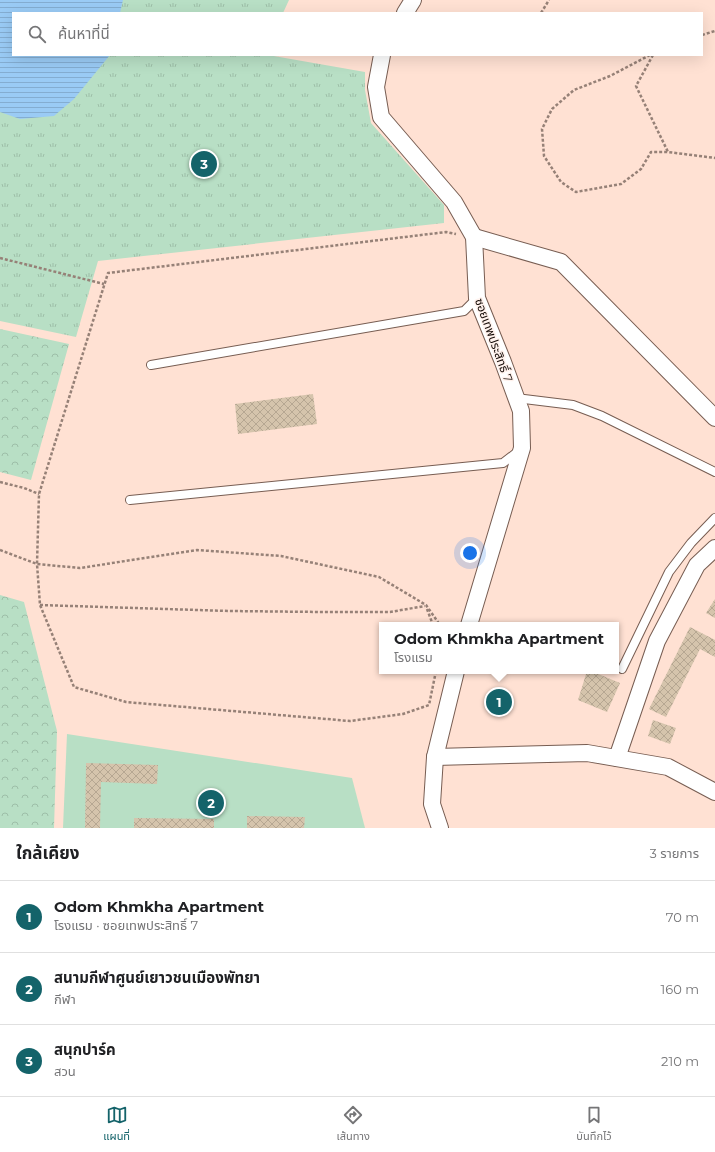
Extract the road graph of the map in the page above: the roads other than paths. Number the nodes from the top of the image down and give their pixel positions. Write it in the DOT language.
graph roads {
  1 [pos="413,0"];
  2 [pos="406,12"];
  3 [pos="382,56"];
  4 [pos="474,237"];
  5 [pos="477,298"];
  6 [pos="151,365"];
  7 [pos="515,398"];
  8 [pos="715,418"];
  9 [pos="522,448"];
  10 [pos="715,472"];
  11 [pos="130,500"];
  12 [pos="715,518"];
  13 [pos="715,548"];
  14 [pos="470,622"];
  15 [pos="622,669"];
  16 [pos="455,674"];
  17 [pos="435,757"];
  18 [pos="617,758"];
  19 [pos="715,792"];
  20 [pos="440,828"];
  1 -- 2 [label="street"];
  3 -- 4 [label="street, ซอยเทพประสิทธิ์ 7"];
  4 -- 5 [label="street, ซอยเทพประสิทธิ์ 7"];
  4 -- 8 [label="street"];
  5 -- 6 [label="lane"];
  5 -- 7 [label="street, ซอยเทพประสิทธิ์ 7"];
  7 -- 9 [label="street, ซอยเทพประสิทธิ์ 7"];
  7 -- 10 [label="lane"];
  9 -- 11 [label="lane"];
  9 -- 14 [label="street, ซอยเทพประสิทธิ์ 7"];
  12 -- 15 [label="lane"];
  13 -- 18 [label="street"];
  16 -- 17 [label="street"];
  17 -- 18 [label="street"];
  17 -- 20 [label="street"];
  18 -- 19 [label="street"];
}
